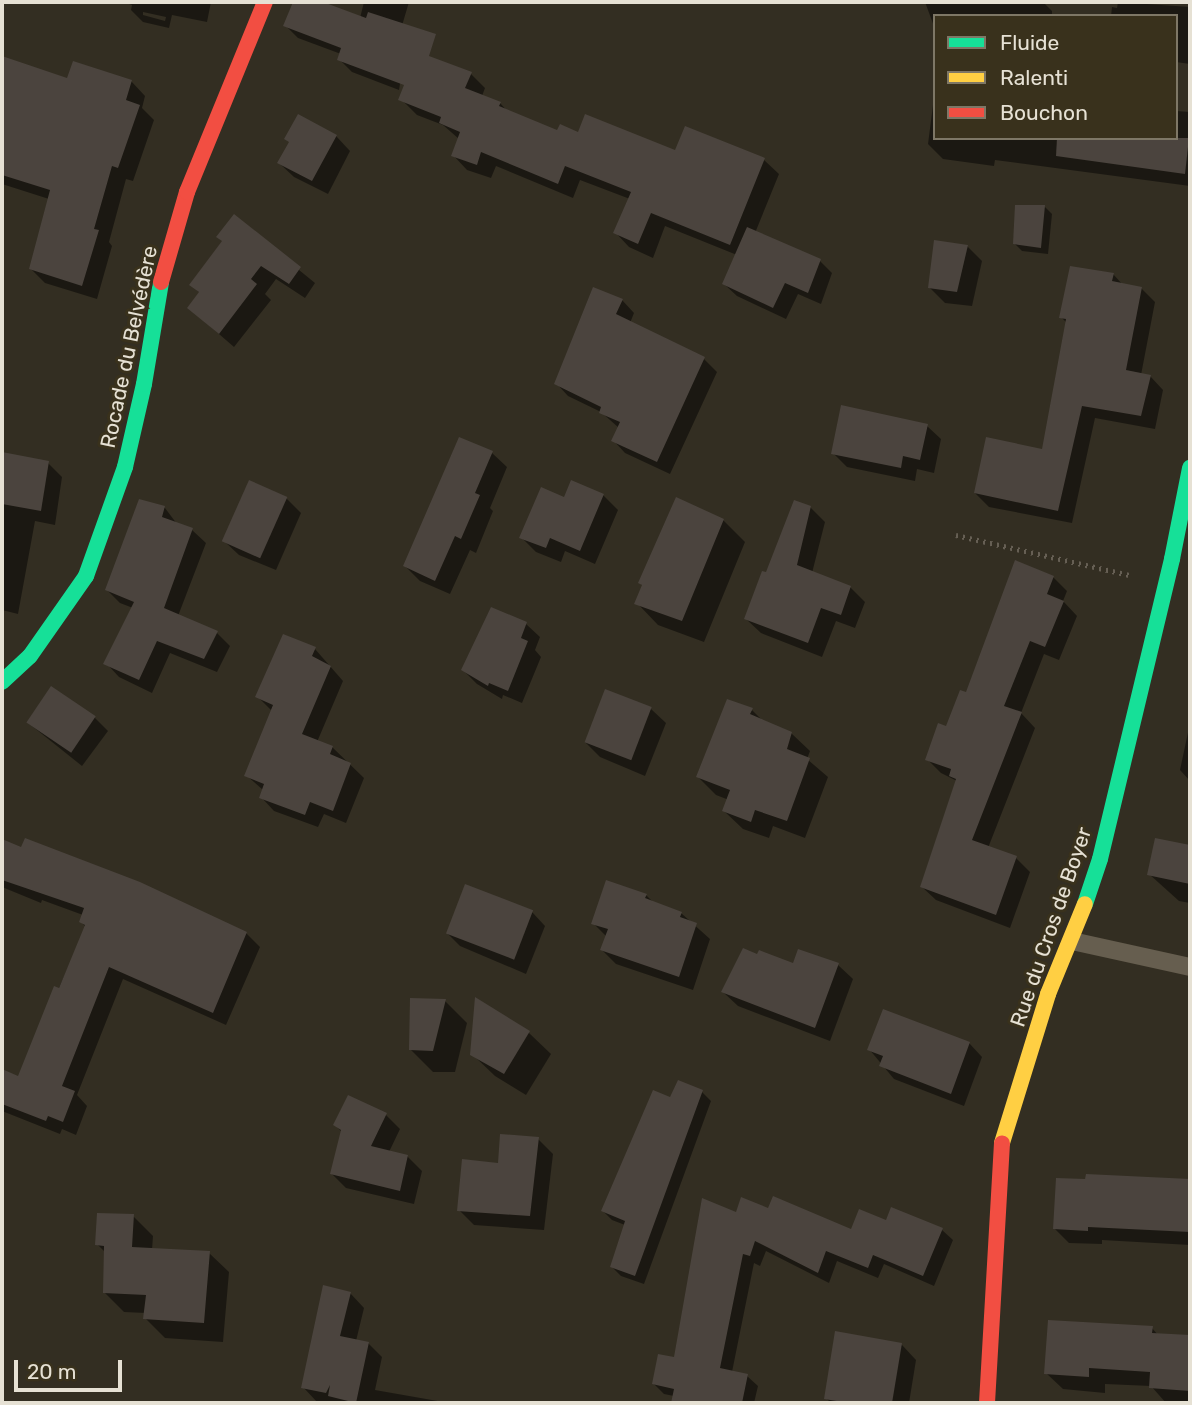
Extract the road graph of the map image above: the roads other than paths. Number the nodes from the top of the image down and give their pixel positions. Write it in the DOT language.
graph roads {
  1 [pos="265,2"];
  2 [pos="1190,468"];
  3 [pos="2,682"];
  4 [pos="1072,941"];
  5 [pos="1190,967"];
  6 [pos="987,1403"];
  1 -- 3 [label="street, Rocade du Belvédère"];
  2 -- 4 [label="street, Rue du Cros de Boyer"];
  4 -- 5 [label="lane"];
  4 -- 6 [label="street, Rue du Cros de Boyer"];
}
